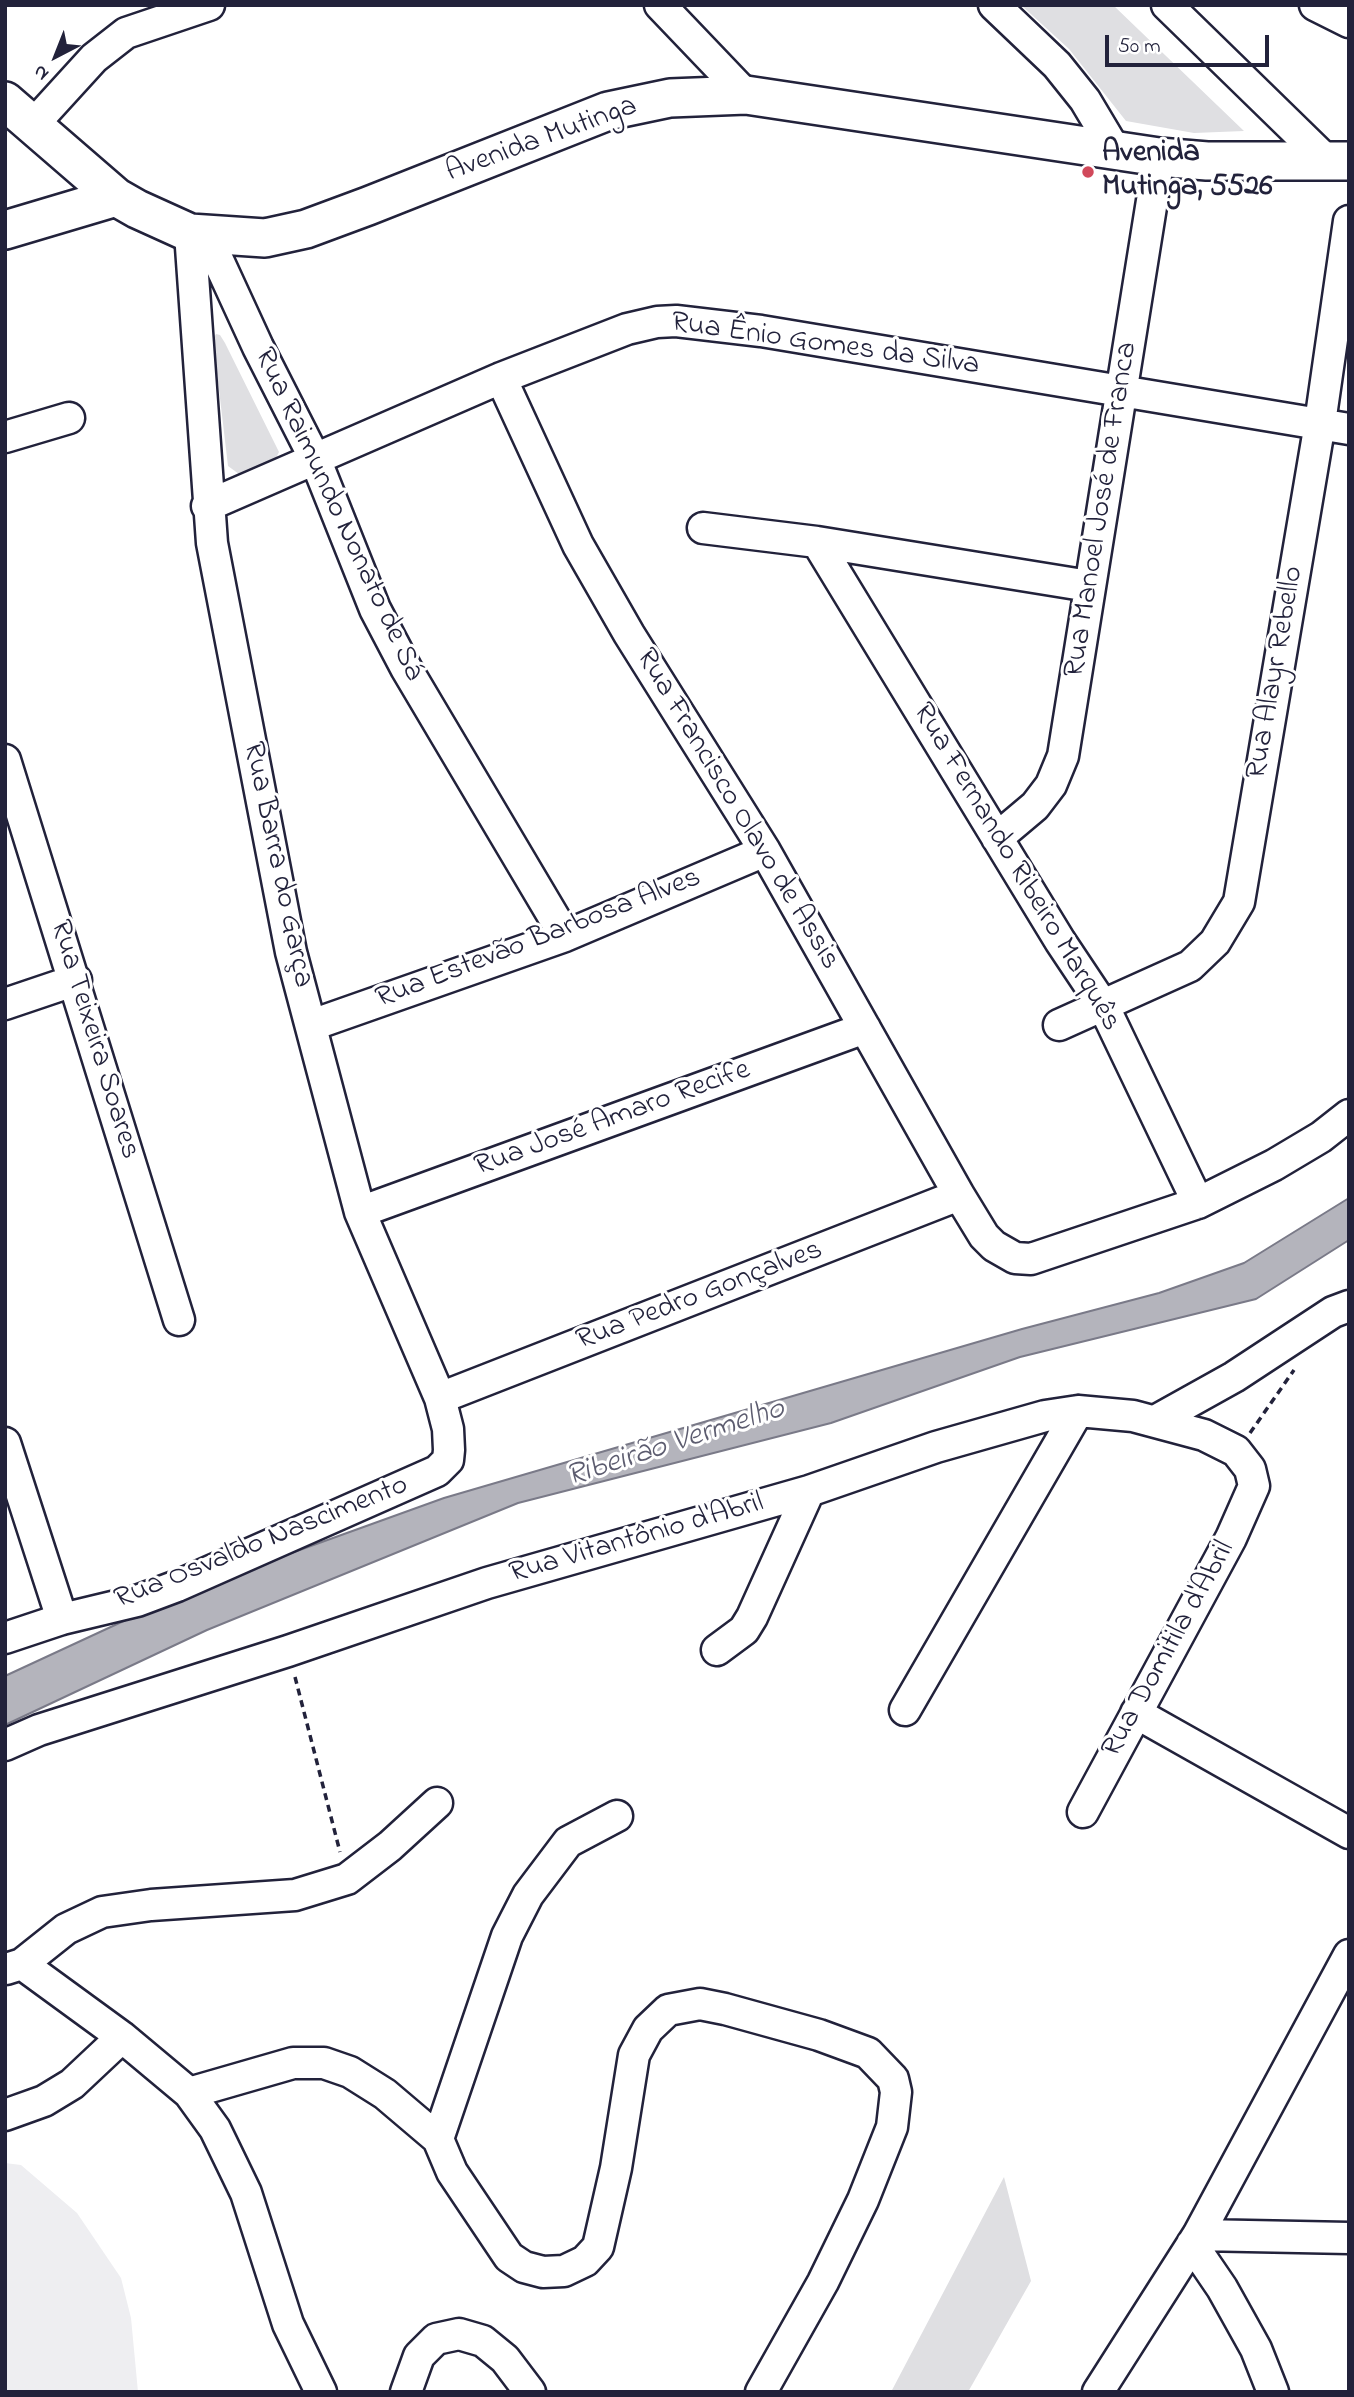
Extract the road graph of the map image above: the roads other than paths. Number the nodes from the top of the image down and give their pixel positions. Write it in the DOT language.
graph roads {
  1 [pos="209,5"];
  2 [pos="660,5"];
  3 [pos="994,5"];
  4 [pos="1167,5"];
  5 [pos="1315,5"];
  6 [pos="1349,22"];
  7 [pos="746,94"];
  8 [pos="5,101"];
  9 [pos="32,126"];
  10 [pos="1116,152"];
  11 [pos="1159,157"];
  12 [pos="1338,161"];
  13 [pos="116,197"];
  14 [pos="1349,221"];
  15 [pos="5,230"];
  16 [pos="198,233"];
  17 [pos="501,378"];
  18 [pos="1123,392"];
  19 [pos="69,418"];
  20 [pos="1334,426"];
  21 [pos="5,437"];
  22 [pos="316,461"];
  23 [pos="207,506"];
  24 [pos="703,528"];
  25 [pos="817,542"];
  26 [pos="1089,586"];
  27 [pos="5,760"];
  28 [pos="997,838"];
  29 [pos="765,851"];
  30 [pos="565,936"];
  31 [pos="76,981"];
  32 [pos="5,1004"];
  33 [pos="1104,1007"];
  34 [pos="1059,1025"];
  35 [pos="312,1026"];
  36 [pos="865,1028"];
  37 [pos="1349,1115"];
  38 [pos="959,1195"];
  39 [pos="1198,1203"];
  40 [pos="360,1212"];
  41 [pos="1349,1306"];
  42 [pos="179,1320"];
  43 [pos="440,1398"];
  44 [pos="1078,1411"];
  45 [pos="1155,1421"];
  46 [pos="5,1443"];
  47 [pos="437,1471"];
  48 [pos="1254,1486"];
  49 [pos="809,1491"];
  50 [pos="62,1619"];
  51 [pos="5,1638"];
  52 [pos="717,1650"];
  53 [pos="905,1710"];
  54 [pos="1136,1713"];
  55 [pos="5,1745"];
  56 [pos="437,1803"];
  57 [pos="1083,1812"];
  58 [pos="617,1816"];
  59 [pos="1349,1833"];
  60 [pos="1349,1955"];
  61 [pos="14,1967"];
  62 [pos="122,2037"];
  63 [pos="189,2093"];
  64 [pos="5,2115"];
  65 [pos="438,2139"];
  66 [pos="1349,2238"];
  67 [pos="1195,2240"];
  68 [pos="321,2392"];
  69 [pos="406,2392"];
  70 [pos="530,2392"];
  71 [pos="761,2392"];
  72 [pos="1098,2392"];
  73 [pos="1273,2392"];
  1 -- 9 [label="street"];
  2 -- 7 [label="street"];
  3 -- 10 [label="street"];
  4 -- 12 [label="street"];
  5 -- 6 [label="street"];
  7 -- 10 [label="main road, Avenida Mutinga"];
  7 -- 16 [label="main road, Avenida Mutinga"];
  8 -- 9 [label="main road, Avenida Mutinga"];
  9 -- 13 [label="main road, Avenida Mutinga"];
  10 -- 11 [label="main road, Avenida Mutinga"];
  11 -- 12 [label="main road, Avenida Mutinga"];
  11 -- 18 [label="street, Rua Manoel José de Franca"];
  13 -- 15 [label="main road"];
  13 -- 16 [label="main road, Avenida Mutinga"];
  14 -- 20 [label="street, Rua Alayr Rebello"];
  16 -- 22 [label="street, Rua Raimundo Nonato de Sá"];
  16 -- 23 [label="street, Rua Barra do Garça"];
  17 -- 18 [label="street, Rua Ênio Gomes da Silva"];
  17 -- 22 [label="street, Rua Ênio Gomes da Silva"];
  17 -- 29 [label="street, Rua Francisco Olavo de Assis"];
  18 -- 20 [label="street, Rua Ênio Gomes da Silva"];
  18 -- 26 [label="street, Rua Manoel José de Franca"];
  19 -- 21 [label="street"];
  20 -- 33 [label="street, Rua Alayr Rebello"];
  22 -- 23 [label="street, Rua Ênio Gomes da Silva"];
  22 -- 30 [label="street, Rua Raimundo Nonato de Sá"];
  23 -- 35 [label="street, Rua Barra do Garça"];
  24 -- 25 [label="street"];
  25 -- 26 [label="street"];
  25 -- 28 [label="street, Rua Fernando Ribeiro Marquês"];
  26 -- 28 [label="street, Rua Manoel José de Franca"];
  27 -- 31 [label="street, Rua Teixeira Soares"];
  28 -- 33 [label="street, Rua Fernando Ribeiro Marquês"];
  29 -- 30 [label="street, Rua Estevão Barbosa Alves"];
  29 -- 36 [label="street, Rua Francisco Olavo de Assis"];
  30 -- 35 [label="street, Rua Estevão Barbosa Alves"];
  31 -- 32 [label="street"];
  31 -- 42 [label="street, Rua Teixeira Soares"];
  33 -- 34 [label="street, Rua Alayr Rebello"];
  33 -- 39 [label="street, Rua Fernando Ribeiro Marquês"];
  35 -- 40 [label="street, Rua Barra do Garça"];
  36 -- 38 [label="street, Rua Francisco Olavo de Assis"];
  36 -- 40 [label="street, Rua José Amaro Recife"];
  37 -- 39 [label="street"];
  38 -- 39 [label="street, Rua Francisco Olavo de Assis"];
  38 -- 43 [label="street, Rua Pedro Gonçalves"];
  40 -- 43 [label="street, Rua Barra do Garça"];
  41 -- 45 [label="street"];
  43 -- 47 [label="street, Rua Barra do Garça"];
  44 -- 45 [label="street, Rua Vitantônio d'Abril"];
  44 -- 49 [label="street, Rua Vitantônio d'Abril"];
  44 -- 53 [label="street"];
  45 -- 48 [label="street, Rua Vitantônio d'Abril"];
  46 -- 50 [label="street"];
  47 -- 50 [label="street, Rua Osvaldo Nascimento"];
  48 -- 54 [label="street, Rua Domitila d'Abril"];
  49 -- 52 [label="street"];
  49 -- 55 [label="street, Rua Vitantônio d'Abril"];
  50 -- 51 [label="street, Rua Osvaldo Nascimento"];
  54 -- 57 [label="street, Rua Domitila d'Abril"];
  54 -- 59 [label="street"];
  56 -- 61 [label="street"];
  58 -- 65 [label="street"];
  60 -- 67 [label="street"];
  61 -- 62 [label="street"];
  62 -- 63 [label="street"];
  62 -- 64 [label="street"];
  63 -- 65 [label="street"];
  63 -- 68 [label="street"];
  65 -- 71 [label="street"];
  66 -- 67 [label="street"];
  67 -- 72 [label="street"];
  67 -- 73 [label="street"];
  69 -- 70 [label="street"];
}
